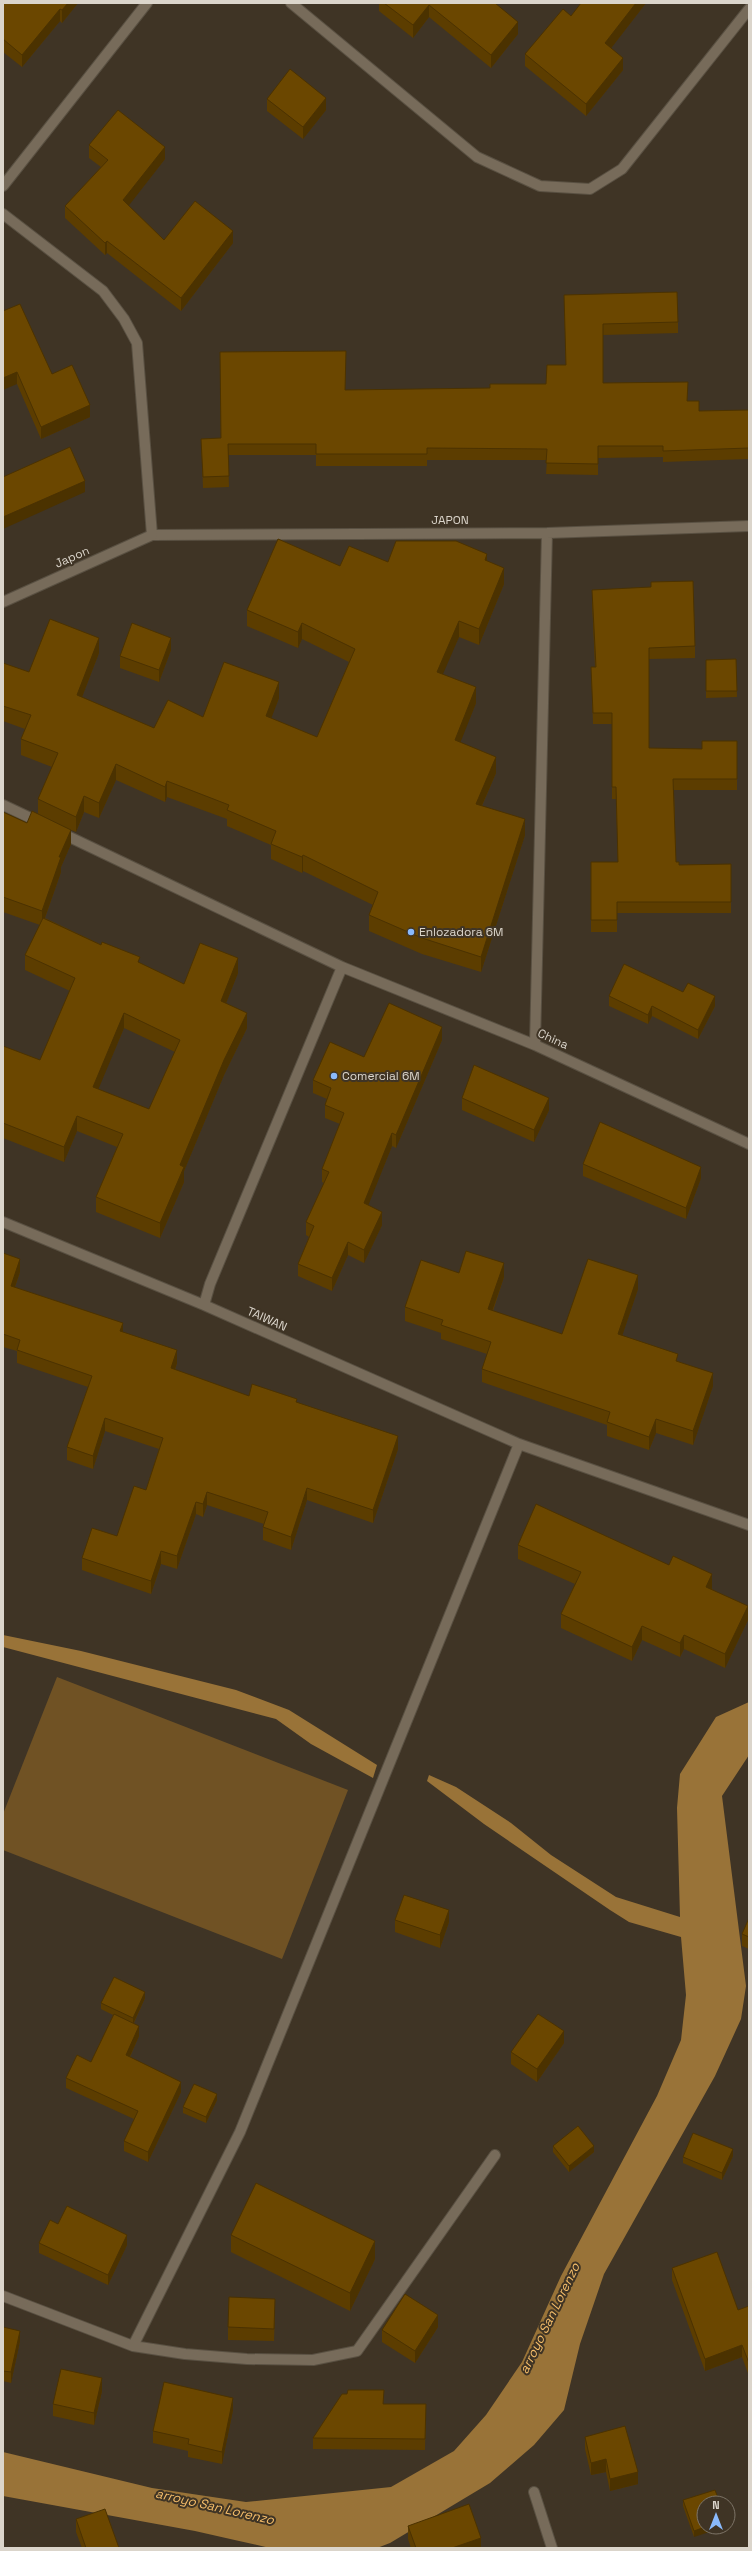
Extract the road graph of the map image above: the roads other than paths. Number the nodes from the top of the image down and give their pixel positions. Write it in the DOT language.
graph roads {
  1 [pos="147,3"];
  2 [pos="290,3"];
  3 [pos="749,9"];
  4 [pos="3,186"];
  5 [pos="3,214"];
  6 [pos="749,526"];
  7 [pos="547,533"];
  8 [pos="152,535"];
  9 [pos="3,602"];
  10 [pos="3,805"];
  11 [pos="342,966"];
  12 [pos="535,1045"];
  13 [pos="749,1144"];
  14 [pos="3,1222"];
  15 [pos="204,1305"];
  16 [pos="519,1444"];
  17 [pos="749,1525"];
  18 [pos="495,2155"];
  19 [pos="3,2296"];
  20 [pos="133,2346"];
  21 [pos="534,2492"];
  22 [pos="552,2548"];
  1 -- 4 [label="street"];
  2 -- 3 [label="street"];
  5 -- 8 [label="street"];
  6 -- 7 [label="street, JAPON"];
  7 -- 8 [label="street, JAPON"];
  7 -- 12 [label="street"];
  8 -- 9 [label="street, Japon"];
  10 -- 11 [label="street, China"];
  11 -- 12 [label="street, China"];
  11 -- 15 [label="street"];
  12 -- 13 [label="street, China"];
  14 -- 15 [label="street, TAIWAN"];
  15 -- 16 [label="street, TAIWAN"];
  16 -- 17 [label="street, TAIWAN"];
  16 -- 20 [label="street"];
  18 -- 20 [label="street"];
  19 -- 20 [label="street"];
  21 -- 22 [label="street"];
}
